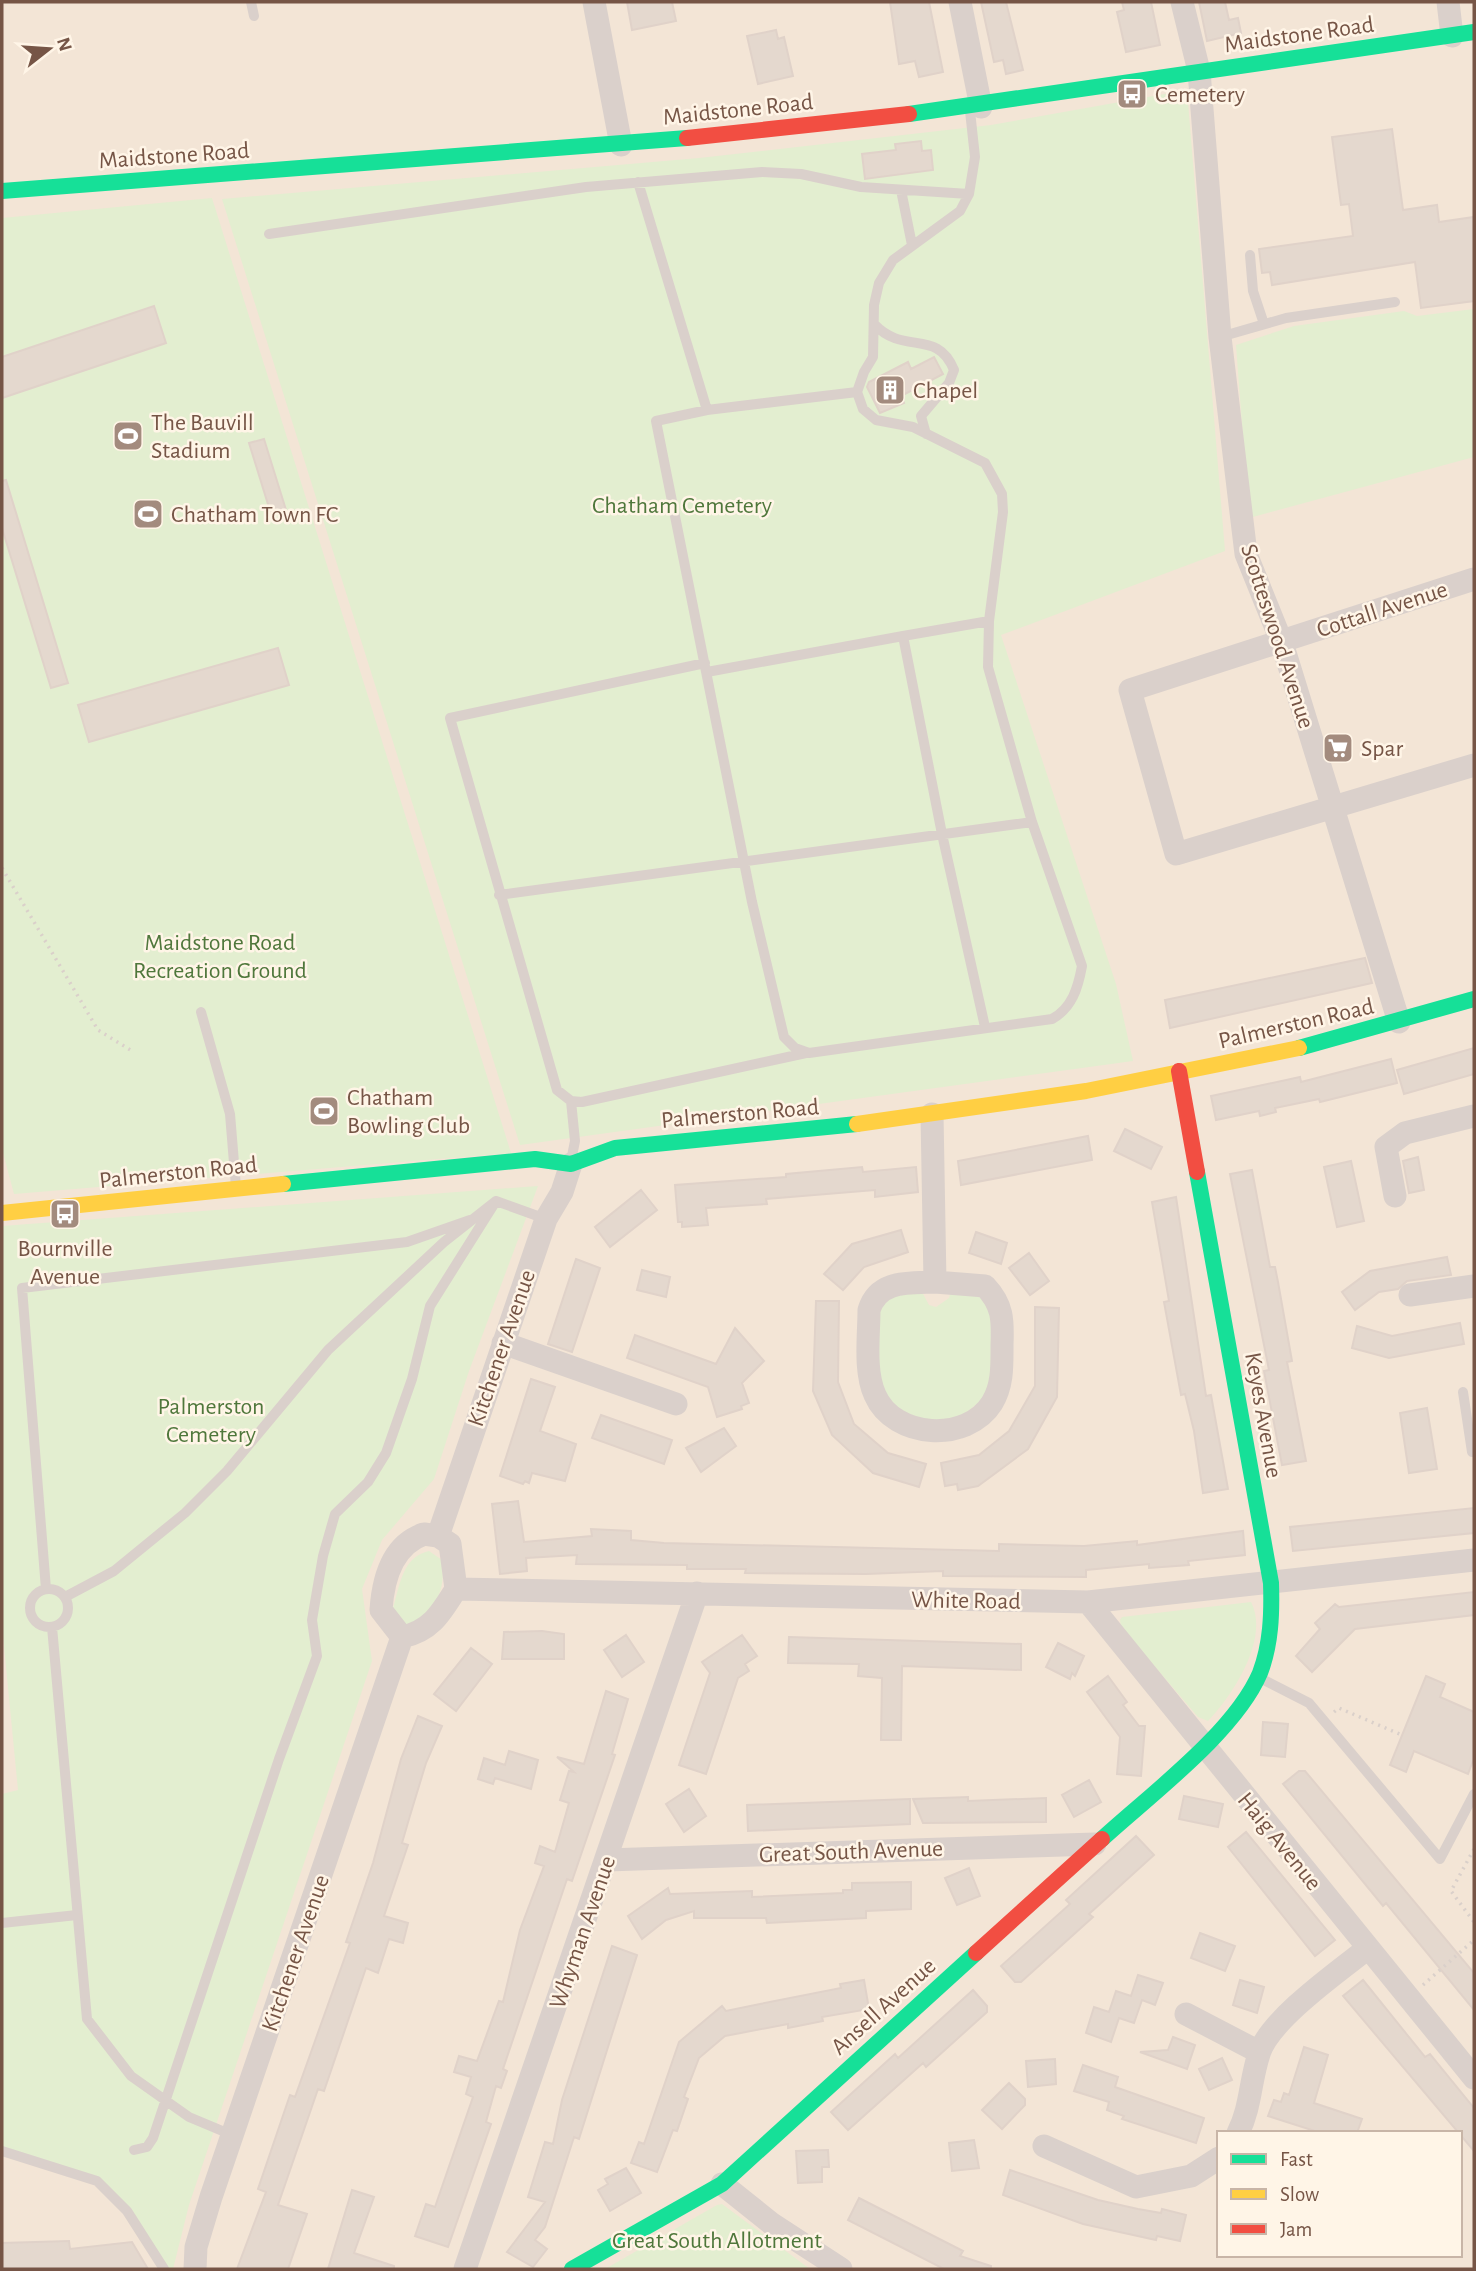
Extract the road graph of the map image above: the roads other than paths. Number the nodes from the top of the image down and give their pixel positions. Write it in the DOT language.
graph roads {
  1 [pos="251,2"];
  2 [pos="594,2"];
  3 [pos="960,2"];
  4 [pos="1182,2"];
  5 [pos="1448,2"];
  6 [pos="254,16"];
  7 [pos="1463,34"];
  8 [pos="1199,71"];
  9 [pos="975,108"];
  10 [pos="621,145"];
  11 [pos="638,182"];
  12 [pos="901,190"];
  13 [pos="2,191"];
  14 [pos="969,194"];
  15 [pos="269,234"];
  16 [pos="912,245"];
  17 [pos="1250,255"];
  18 [pos="1395,302"];
  19 [pos="874,324"];
  20 [pos="1264,324"];
  21 [pos="1219,327"];
  22 [pos="857,392"];
  23 [pos="706,410"];
  24 [pos="928,437"];
  25 [pos="1474,579"];
  26 [pos="989,621"];
  27 [pos="903,636"];
  28 [pos="1282,643"];
  29 [pos="706,667"];
  30 [pos="1474,765"];
  31 [pos="1334,809"];
  32 [pos="1032,822"];
  33 [pos="942,834"];
  34 [pos="744,859"];
  35 [pos="499,895"];
  36 [pos="1474,999"];
  37 [pos="201,1012"];
  38 [pos="1399,1022"];
  39 [pos="985,1027"];
  40 [pos="784,1037"];
  41 [pos="809,1053"];
  42 [pos="765,1062"];
  43 [pos="1178,1071"];
  44 [pos="571,1101"];
  45 [pos="932,1114"];
  46 [pos="1474,1116"];
  47 [pos="571,1164"];
  48 [pos="236,1190"];
  49 [pos="1395,1196"];
  50 [pos="496,1200"];
  51 [pos="2,1213"];
  52 [pos="546,1219"];
  53 [pos="470,1220"];
  54 [pos="935,1282"];
  55 [pos="1474,1286"];
  56 [pos="1410,1295"];
  57 [pos="503,1343"];
  58 [pos="1463,1392"];
  59 [pos="676,1404"];
  60 [pos="1474,1451"];
  61 [pos="438,1536"];
  62 [pos="1474,1560"];
  63 [pos="1271,1583"];
  64 [pos="46,1589"];
  65 [pos="456,1589"];
  66 [pos="697,1593"];
  67 [pos="65,1597"];
  68 [pos="1088,1602"];
  69 [pos="52,1628"];
  70 [pos="402,1637"];
  71 [pos="1260,1678"];
  72 [pos="1203,1747"];
  73 [pos="1474,1794"];
  74 [pos="1095,1844"];
  75 [pos="607,1860"];
  76 [pos="77,1915"];
  77 [pos="2,1923"];
  78 [pos="1368,1948"];
  79 [pos="1186,2014"];
  80 [pos="1259,2052"];
  81 [pos="1474,2078"];
  82 [pos="166,2101"];
  83 [pos="1239,2131"];
  84 [pos="232,2135"];
  85 [pos="1044,2146"];
  86 [pos="134,2150"];
  87 [pos="2,2151"];
  88 [pos="1217,2159"];
  89 [pos="722,2184"];
  90 [pos="164,2269"];
  91 [pos="195,2269"];
  92 [pos="465,2269"];
  93 [pos="572,2269"];
  94 [pos="841,2269"];
  1 -- 6 [label="lane"];
  2 -- 10 [label="street"];
  3 -- 9 [label="street"];
  4 -- 8 [label="street, Scotteswood Avenue"];
  5 -- 7 [label="street"];
  7 -- 8 [label="street, Maidstone Road"];
  8 -- 9 [label="street, Maidstone Road"];
  8 -- 21 [label="street, Scotteswood Avenue"];
  9 -- 10 [label="street, Maidstone Road"];
  9 -- 14 [label="lane"];
  10 -- 13 [label="street, Maidstone Road"];
  11 -- 12 [label="lane"];
  11 -- 15 [label="lane"];
  11 -- 23 [label="lane"];
  12 -- 14 [label="lane"];
  12 -- 16 [label="lane"];
  14 -- 16 [label="lane"];
  16 -- 19 [label="lane"];
  17 -- 20 [label="lane"];
  18 -- 20 [label="lane"];
  19 -- 22 [label="lane"];
  19 -- 24 [label="lane"];
  20 -- 21 [label="lane"];
  21 -- 28 [label="street, Scotteswood Avenue"];
  22 -- 23 [label="lane"];
  22 -- 24 [label="lane"];
  23 -- 29 [label="lane"];
  24 -- 26 [label="lane"];
  25 -- 28 [label="street, Cottall Avenue"];
  26 -- 27 [label="lane"];
  26 -- 32 [label="lane"];
  27 -- 29 [label="lane"];
  27 -- 33 [label="lane"];
  28 -- 31 [label="street, Scotteswood Avenue"];
  28 -- 31 [label="street, Cottall Avenue"];
  29 -- 34 [label="lane"];
  29 -- 35 [label="lane"];
  30 -- 31 [label="street"];
  31 -- 38 [label="street, Scotteswood Avenue"];
  32 -- 33 [label="lane"];
  32 -- 39 [label="lane"];
  33 -- 34 [label="lane"];
  33 -- 39 [label="lane"];
  34 -- 35 [label="lane"];
  34 -- 40 [label="lane"];
  35 -- 44 [label="lane"];
  36 -- 38 [label="street, Palmerston Road"];
  37 -- 48 [label="lane"];
  38 -- 43 [label="street, Palmerston Road"];
  39 -- 41 [label="lane"];
  40 -- 41 [label="lane"];
  40 -- 42 [label="lane"];
  41 -- 42 [label="lane"];
  42 -- 44 [label="lane"];
  43 -- 45 [label="street, Palmerston Road"];
  43 -- 63 [label="street, Keyes Avenue"];
  44 -- 47 [label="lane"];
  45 -- 47 [label="street, Palmerston Road"];
  45 -- 54 [label="street"];
  46 -- 49 [label="street"];
  47 -- 48 [label="street, Palmerston Road"];
  47 -- 52 [label="street, Kitchener Avenue"];
  48 -- 51 [label="street, Palmerston Road"];
  50 -- 52 [label="lane"];
  50 -- 53 [label="lane"];
  50 -- 82 [label="lane"];
  52 -- 57 [label="street, Kitchener Avenue"];
  53 -- 64 [label="lane"];
  53 -- 67 [label="lane"];
  54 -- 54 [label="street"];
  55 -- 56 [label="street"];
  57 -- 59 [label="street"];
  57 -- 61 [label="street, Kitchener Avenue"];
  58 -- 60 [label="lane"];
  61 -- 65 [label="street"];
  61 -- 70 [label="street"];
  62 -- 63 [label="street, White Road"];
  63 -- 68 [label="street, White Road"];
  63 -- 71 [label="street, Keyes Avenue"];
  64 -- 67 [label="lane"];
  64 -- 69 [label="lane"];
  65 -- 66 [label="street, White Road"];
  65 -- 70 [label="street"];
  66 -- 68 [label="street, White Road"];
  66 -- 75 [label="street, Whyman Avenue"];
  67 -- 69 [label="lane"];
  68 -- 72 [label="street, Haig Avenue"];
  69 -- 76 [label="lane"];
  70 -- 84 [label="street, Kitchener Avenue"];
  71 -- 72 [label="street, Keyes Avenue"];
  71 -- 73 [label="lane"];
  72 -- 74 [label="street, Ansell Avenue"];
  72 -- 78 [label="street, Haig Avenue"];
  74 -- 75 [label="street, Great South Avenue"];
  74 -- 89 [label="street, Ansell Avenue"];
  75 -- 92 [label="street, Whyman Avenue"];
  76 -- 77 [label="lane"];
  76 -- 82 [label="lane"];
  78 -- 80 [label="street"];
  78 -- 81 [label="street, Haig Avenue"];
  79 -- 80 [label="street"];
  80 -- 83 [label="street"];
  82 -- 84 [label="lane"];
  82 -- 86 [label="lane"];
  84 -- 91 [label="street, Kitchener Avenue"];
  85 -- 88 [label="street"];
  87 -- 90 [label="lane"];
  89 -- 93 [label="street, Ansell Avenue"];
  89 -- 94 [label="street"];
}
